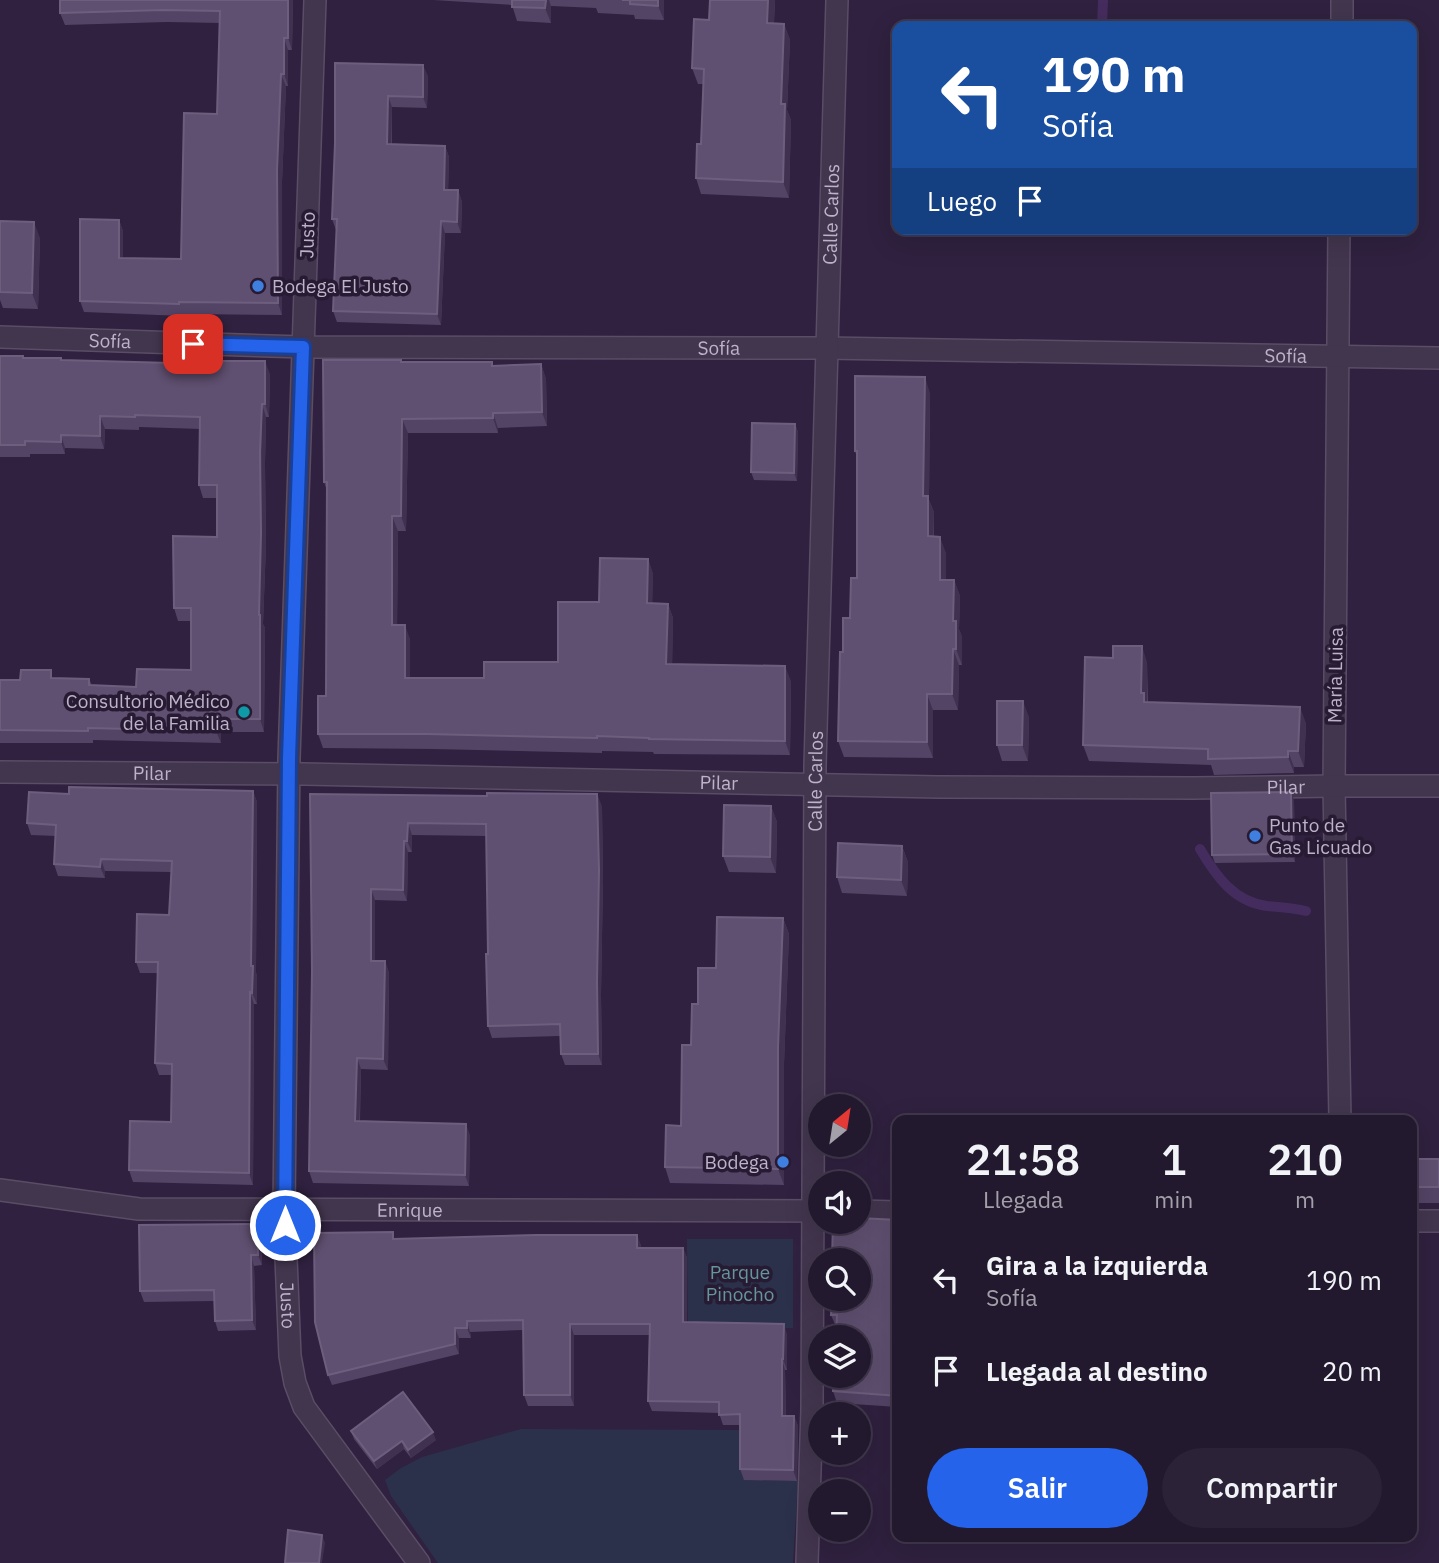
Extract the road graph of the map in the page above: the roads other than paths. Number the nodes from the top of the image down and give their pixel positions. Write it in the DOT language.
graph roads {
  1 [pos="315,0"];
  2 [pos="837,0"];
  3 [pos="1342,0"];
  4 [pos="1342,21"];
  5 [pos="1339,235"];
  6 [pos="0,337"];
  7 [pos="303,347"];
  8 [pos="826,348"];
  9 [pos="1338,357"];
  10 [pos="1439,358"];
  11 [pos="0,772"];
  12 [pos="289,774"];
  13 [pos="815,785"];
  14 [pos="1334,786"];
  15 [pos="1439,786"];
  16 [pos="1340,1115"];
  17 [pos="817,1171"];
  18 [pos="0,1191"];
  19 [pos="284,1209"];
  20 [pos="808,1211"];
  21 [pos="871,1211"];
  22 [pos="892,1212"];
  23 [pos="1417,1221"];
  24 [pos="1439,1221"];
  25 [pos="816,1234"];
  26 [pos="419,1563"];
  27 [pos="807,1563"];
  1 -- 7 [label="street, Justo"];
  2 -- 8 [label="street, Calle Carlos"];
  3 -- 4 [label="street"];
  5 -- 9 [label="street, María Luisa"];
  6 -- 7 [label="street, Sofía"];
  7 -- 8 [label="street, Sofía"];
  7 -- 12 [label="street, Justo"];
  8 -- 9 [label="street, Sofía"];
  8 -- 13 [label="street, Calle Carlos"];
  9 -- 10 [label="street, Sofía"];
  9 -- 14 [label="street, María Luisa"];
  11 -- 12 [label="street, Pilar"];
  12 -- 13 [label="street, Pilar"];
  12 -- 19 [label="street, Justo"];
  13 -- 14 [label="street, Pilar"];
  13 -- 17 [label="street, Calle Carlos"];
  14 -- 15 [label="street, Pilar"];
  14 -- 16 [label="street, María Luisa"];
  18 -- 19 [label="street, Enrique"];
  19 -- 20 [label="street, Enrique"];
  19 -- 26 [label="street, Justo"];
  21 -- 22 [label="street"];
  23 -- 24 [label="street"];
  25 -- 27 [label="street, Calle Carlos"];
}
